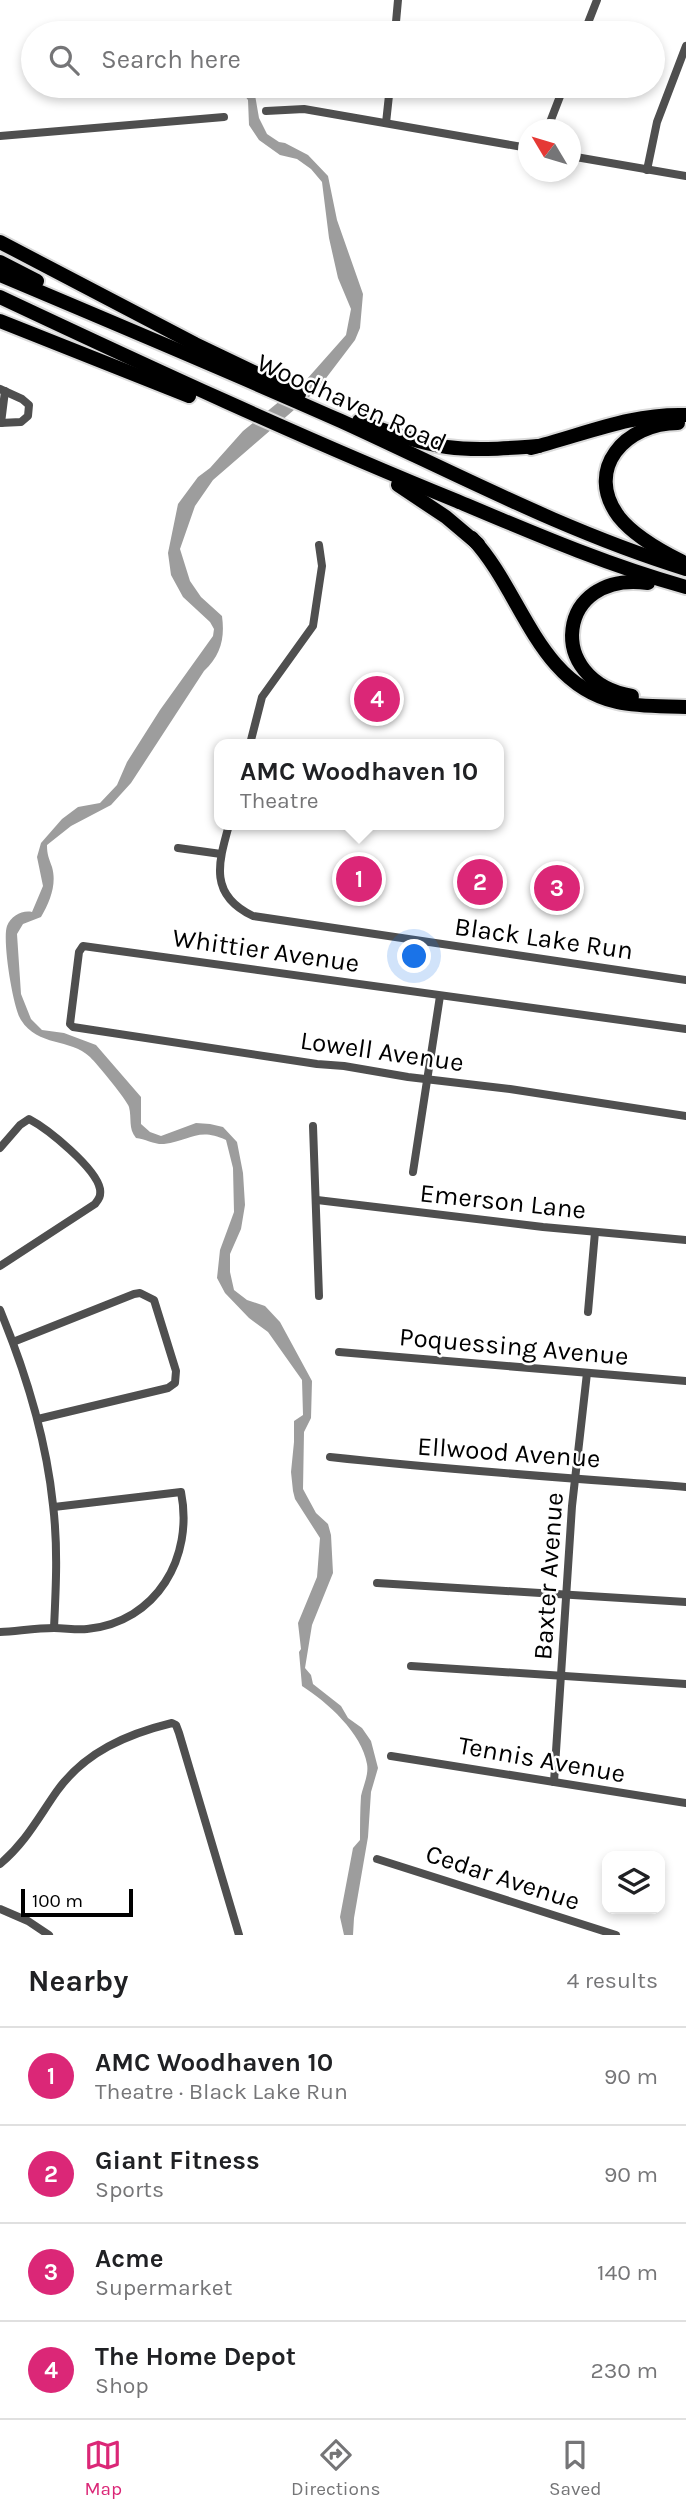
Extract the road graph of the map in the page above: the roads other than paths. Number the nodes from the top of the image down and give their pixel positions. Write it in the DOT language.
graph roads {
  1 [pos="398,0"];
  2 [pos="597,0"];
  3 [pos="397,21"];
  4 [pos="589,21"];
  5 [pos="686,46"];
  6 [pos="389,98"];
  7 [pos="559,98"];
  8 [pos="266,111"];
  9 [pos="224,117"];
  10 [pos="551,119"];
  11 [pos="386,123"];
  12 [pos="0,136"];
  13 [pos="518,146"];
  14 [pos="581,158"];
  15 [pos="647,170"];
  16 [pos="686,176"];
  17 [pos="0,242"];
  18 [pos="0,262"];
  19 [pos="0,275"];
  20 [pos="0,297"];
  21 [pos="0,321"];
  22 [pos="128,329"];
  23 [pos="2,390"];
  24 [pos="283,392"];
  25 [pos="306,402"];
  26 [pos="686,415"];
  27 [pos="252,419"];
  28 [pos="338,420"];
  29 [pos="0,423"];
  30 [pos="686,423"];
  31 [pos="276,430"];
  32 [pos="539,446"];
  33 [pos="326,448"];
  34 [pos="478,544"];
  35 [pos="319,545"];
  36 [pos="686,564"];
  37 [pos="686,569"];
  38 [pos="686,588"];
  39 [pos="686,698"];
  40 [pos="686,707"];
  41 [pos="251,739"];
  42 [pos="228,830"];
  43 [pos="178,848"];
  44 [pos="221,854"];
  45 [pos="686,980"];
  46 [pos="440,996"];
  47 [pos="73,1027"];
  48 [pos="686,1029"];
  49 [pos="427,1079"];
  50 [pos="686,1116"];
  51 [pos="313,1126"];
  52 [pos="0,1148"];
  53 [pos="413,1172"];
  54 [pos="317,1200"];
  55 [pos="595,1232"];
  56 [pos="686,1240"];
  57 [pos="0,1266"];
  58 [pos="319,1296"];
  59 [pos="0,1310"];
  60 [pos="588,1312"];
  61 [pos="13,1342"];
  62 [pos="339,1352"];
  63 [pos="587,1373"];
  64 [pos="686,1381"];
  65 [pos="38,1419"];
  66 [pos="330,1457"];
  67 [pos="577,1477"];
  68 [pos="686,1487"];
  69 [pos="54,1507"];
  70 [pos="377,1583"];
  71 [pos="567,1595"];
  72 [pos="686,1602"];
  73 [pos="54,1628"];
  74 [pos="0,1632"];
  75 [pos="411,1666"];
  76 [pos="561,1677"];
  77 [pos="686,1684"];
  78 [pos="391,1756"];
  79 [pos="554,1782"];
  80 [pos="686,1803"];
  81 [pos="377,1859"];
  82 [pos="0,1864"];
  83 [pos="0,1909"];
  84 [pos="49,1935"];
  85 [pos="239,1935"];
  86 [pos="616,1935"];
  1 -- 3 [label="street"];
  2 -- 4 [label="street"];
  5 -- 15 [label="street"];
  6 -- 11 [label="street"];
  7 -- 10 [label="street"];
  8 -- 11 [label="street"];
  9 -- 12 [label="street"];
  11 -- 13 [label="street"];
  14 -- 15 [label="street"];
  15 -- 16 [label="street"];
  17 -- 24 [label="highway"];
  18 -- 22 [label="highway"];
  19 -- 22 [label="highway, Woodhaven Road"];
  20 -- 27 [label="highway, Woodhaven Road"];
  21 -- 27 [label="highway"];
  22 -- 24 [label="highway, Woodhaven Road"];
  23 -- 29 [label="street"];
  23 -- 29 [label="street"];
  24 -- 25 [label="highway, Woodhaven Road"];
  25 -- 28 [label="highway, Woodhaven Road"];
  25 -- 32 [label="highway"];
  26 -- 32 [label="highway"];
  27 -- 31 [label="highway, Woodhaven Road"];
  28 -- 32 [label="highway"];
  28 -- 37 [label="highway, Woodhaven Road"];
  30 -- 36 [label="highway"];
  31 -- 33 [label="highway, Woodhaven Road"];
  31 -- 34 [label="highway"];
  33 -- 34 [label="highway"];
  33 -- 38 [label="highway, Woodhaven Road"];
  34 -- 40 [label="highway"];
  35 -- 41 [label="street"];
  38 -- 39 [label="highway"];
  42 -- 44 [label="street, Black Lake Run"];
  43 -- 44 [label="street"];
  44 -- 45 [label="street, Black Lake Run"];
  46 -- 47 [label="street, Whittier Avenue"];
  46 -- 48 [label="street, Whittier Avenue"];
  46 -- 49 [label="street"];
  47 -- 49 [label="street, Lowell Avenue"];
  49 -- 50 [label="street, Lowell Avenue"];
  49 -- 53 [label="street"];
  51 -- 54 [label="street"];
  52 -- 57 [label="street"];
  54 -- 55 [label="street, Emerson Lane"];
  54 -- 58 [label="street"];
  55 -- 56 [label="street, Emerson Lane"];
  55 -- 60 [label="street"];
  59 -- 61 [label="street"];
  61 -- 65 [label="street"];
  61 -- 65 [label="street"];
  62 -- 63 [label="street, Poquessing Avenue"];
  63 -- 64 [label="street, Poquessing Avenue"];
  63 -- 67 [label="street, Baxter Avenue"];
  65 -- 69 [label="street"];
  66 -- 67 [label="street, Ellwood Avenue"];
  67 -- 68 [label="street, Ellwood Avenue"];
  67 -- 71 [label="street, Baxter Avenue"];
  69 -- 73 [label="street"];
  69 -- 73 [label="street"];
  70 -- 71 [label="street"];
  71 -- 72 [label="street"];
  71 -- 76 [label="street, Baxter Avenue"];
  73 -- 74 [label="street"];
  75 -- 76 [label="street"];
  76 -- 77 [label="street"];
  76 -- 79 [label="street, Baxter Avenue"];
  78 -- 79 [label="street, Tennis Avenue"];
  79 -- 80 [label="street, Tennis Avenue"];
  81 -- 86 [label="street, Cedar Avenue"];
  82 -- 85 [label="street"];
  83 -- 84 [label="street"];
}
